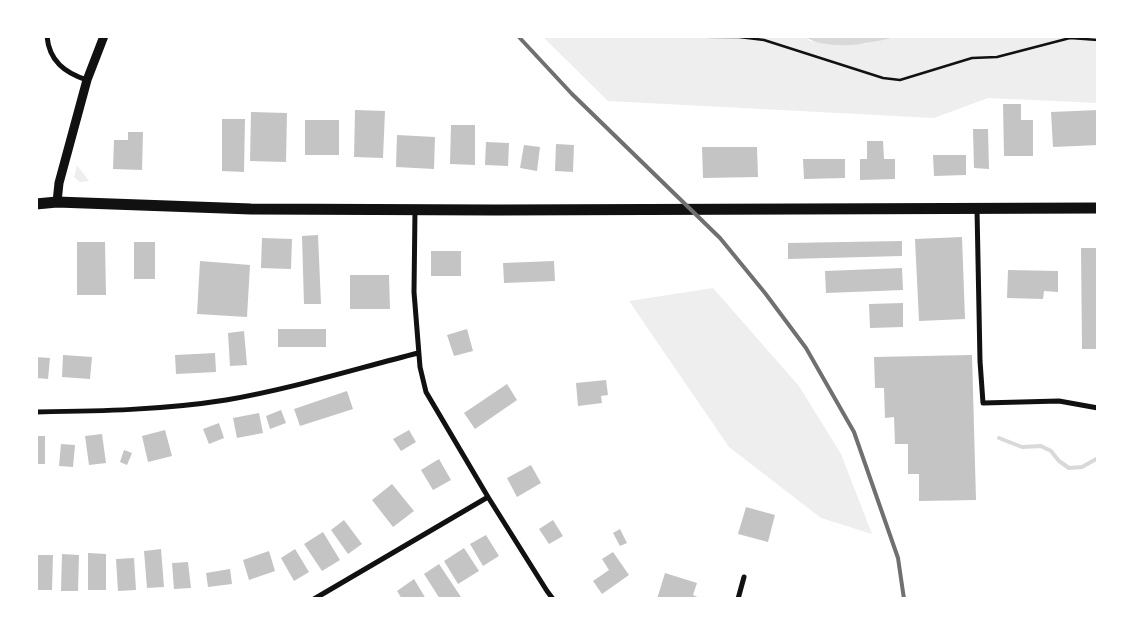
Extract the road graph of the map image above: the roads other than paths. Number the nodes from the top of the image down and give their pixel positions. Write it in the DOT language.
graph roads {
  1 [pos="47,36"];
  2 [pos="104,36"];
  3 [pos="86,80"];
  4 [pos="57,202"];
  5 [pos="36,204"];
  6 [pos="1098,208"];
  7 [pos="977,209"];
  8 [pos="415,210"];
  9 [pos="418,353"];
  10 [pos="1098,408"];
  11 [pos="36,412"];
  12 [pos="488,497"];
  13 [pos="744,578"];
  14 [pos="314,599"];
  15 [pos="553,599"];
  16 [pos="738,599"];
  1 -- 3 [label="street"];
  2 -- 3 [label="street"];
  3 -- 4 [label="street"];
  4 -- 5 [label="main road"];
  4 -- 8 [label="main road"];
  6 -- 7 [label="main road"];
  7 -- 8 [label="main road"];
  7 -- 10 [label="street"];
  8 -- 9 [label="street"];
  9 -- 11 [label="street"];
  9 -- 12 [label="street"];
  12 -- 14 [label="street"];
  12 -- 15 [label="street"];
  13 -- 16 [label="street"];
}
